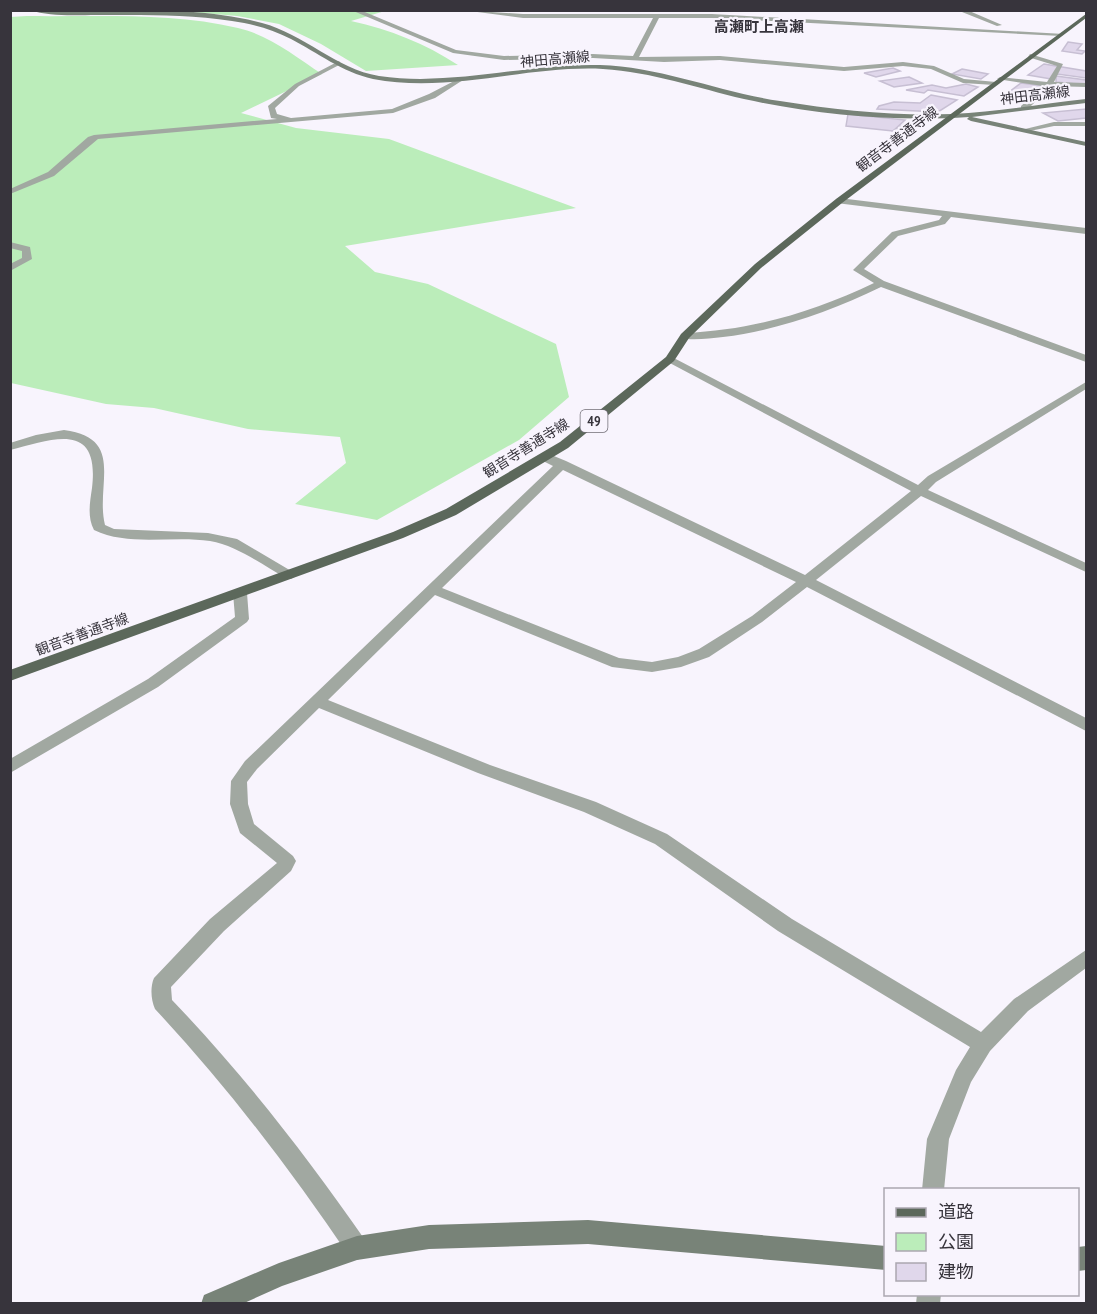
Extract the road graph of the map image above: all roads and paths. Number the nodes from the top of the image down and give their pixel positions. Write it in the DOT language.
graph roads {
  1 [pos="33,10"];
  2 [pos="354,10"];
  3 [pos="465,10"];
  4 [pos="960,10"];
  5 [pos="656,17"];
  6 [pos="1084,19"];
  7 [pos="1005,31"];
  8 [pos="1061,34"];
  9 [pos="1030,56"];
  10 [pos="635,58"];
  11 [pos="339,63"];
  12 [pos="460,80"];
  13 [pos="997,81"];
  14 [pos="1049,84"];
  15 [pos="1086,85"];
  16 [pos="1086,101"];
  17 [pos="1024,108"];
  18 [pos="953,116"];
  19 [pos="300,120"];
  20 [pos="1086,124"];
  21 [pos="1025,130"];
  22 [pos="1086,144"];
  23 [pos="10,192"];
  24 [pos="839,201"];
  25 [pos="948,215"];
  26 [pos="1086,231"];
  27 [pos="10,245"];
  28 [pos="10,268"];
  29 [pos="881,283"];
  30 [pos="685,336"];
  31 [pos="670,359"];
  32 [pos="1086,359"];
  33 [pos="1086,385"];
  34 [pos="10,447"];
  35 [pos="545,457"];
  36 [pos="562,464"];
  37 [pos="920,491"];
  38 [pos="1086,568"];
  39 [pos="291,575"];
  40 [pos="804,580"];
  41 [pos="434,590"];
  42 [pos="240,593"];
  43 [pos="10,676"];
  44 [pos="316,700"];
  45 [pos="1086,725"];
  46 [pos="10,767"];
  47 [pos="1086,958"];
  48 [pos="983,1044"];
  49 [pos="933,1188"];
  50 [pos="357,1248"];
  51 [pos="884,1258"];
  52 [pos="213,1304"];
  1 -- 11 [label="main road, 神田高瀬線"];
  2 -- 10 [label="street"];
  3 -- 5 [label="street"];
  4 -- 7 [label="street"];
  5 -- 7 [label="street"];
  5 -- 10 [label="street"];
  6 -- 8 [label="main road, 観音寺善通寺線 / 49"];
  7 -- 8 [label="street"];
  8 -- 9 [label="main road, 観音寺善通寺線 / 49"];
  9 -- 13 [label="main road, 観音寺善通寺線 / 49"];
  9 -- 14 [label="street"];
  10 -- 13 [label="street"];
  11 -- 12 [label="main road, 神田高瀬線"];
  11 -- 19 [label="street"];
  12 -- 18 [label="main road, 神田高瀬線"];
  12 -- 19 [label="street"];
  13 -- 14 [label="street"];
  13 -- 18 [label="main road, 観音寺善通寺線 / 49"];
  14 -- 15 [label="street"];
  14 -- 17 [label="street"];
  16 -- 17 [label="main road, 神田高瀬線"];
  17 -- 18 [label="main road, 神田高瀬線"];
  18 -- 21 [label="main road"];
  18 -- 24 [label="main road, 観音寺善通寺線 / 49"];
  19 -- 23 [label="street"];
  20 -- 21 [label="street"];
  21 -- 22 [label="main road"];
  24 -- 25 [label="street"];
  24 -- 30 [label="main road, 観音寺善通寺線 / 49"];
  25 -- 26 [label="street"];
  25 -- 29 [label="street"];
  27 -- 28 [label="street"];
  29 -- 30 [label="street"];
  29 -- 32 [label="street"];
  30 -- 31 [label="main road, 観音寺善通寺線 / 49"];
  31 -- 35 [label="main road, 観音寺善通寺線 / 49"];
  31 -- 37 [label="street"];
  33 -- 37 [label="street"];
  34 -- 39 [label="street"];
  35 -- 36 [label="street"];
  35 -- 39 [label="main road, 観音寺善通寺線 / 49"];
  36 -- 40 [label="street"];
  36 -- 41 [label="street"];
  37 -- 38 [label="street"];
  37 -- 40 [label="street"];
  39 -- 42 [label="main road, 観音寺善通寺線 / 49"];
  40 -- 41 [label="street"];
  40 -- 45 [label="street"];
  41 -- 44 [label="street"];
  42 -- 43 [label="main road, 観音寺善通寺線 / 49"];
  42 -- 46 [label="street"];
  44 -- 48 [label="street"];
  44 -- 50 [label="street"];
  47 -- 48 [label="street"];
  48 -- 49 [label="street"];
  50 -- 51 [label="main road"];
  50 -- 52 [label="main road"];
}
